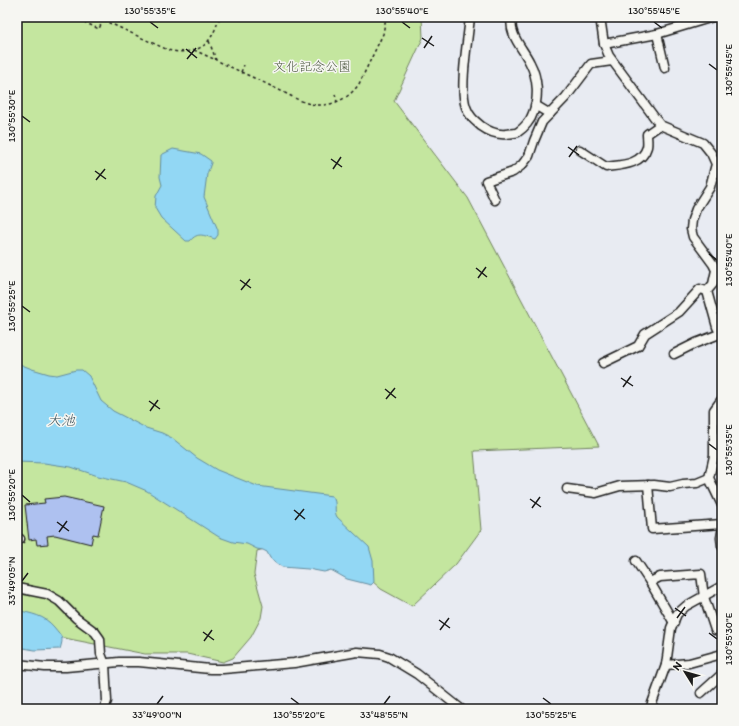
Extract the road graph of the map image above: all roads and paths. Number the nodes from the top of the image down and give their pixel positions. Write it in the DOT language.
graph roads {
  1 [pos="73,17"];
  2 [pos="104,17"];
  3 [pos="220,17"];
  4 [pos="386,17"];
  5 [pos="470,17"];
  6 [pos="512,17"];
  7 [pos="600,17"];
  8 [pos="713,17"];
  9 [pos="103,20"];
  10 [pos="657,34"];
  11 [pos="209,41"];
  12 [pos="604,44"];
  13 [pos="194,50"];
  14 [pos="216,60"];
  15 [pos="612,61"];
  16 [pos="244,65"];
  17 [pos="665,68"];
  18 [pos="241,72"];
  19 [pos="335,94"];
  20 [pos="337,102"];
  21 [pos="535,105"];
  22 [pos="550,114"];
  23 [pos="660,125"];
  24 [pos="580,150"];
  25 [pos="719,163"];
  26 [pos="495,200"];
  27 [pos="707,291"];
  28 [pos="721,335"];
  29 [pos="674,354"];
  30 [pos="603,363"];
  31 [pos="722,399"];
  32 [pos="718,454"];
  33 [pos="708,478"];
  34 [pos="648,485"];
  35 [pos="567,489"];
  36 [pos="721,501"];
  37 [pos="722,524"];
  38 [pos="722,532"];
  39 [pos="722,546"];
  40 [pos="636,561"];
  41 [pos="650,582"];
  42 [pos="722,586"];
  43 [pos="17,588"];
  44 [pos="704,597"];
  45 [pos="674,623"];
  46 [pos="722,627"];
  47 [pos="722,654"];
  48 [pos="17,664"];
  49 [pos="105,664"];
  50 [pos="666,665"];
  51 [pos="722,674"];
  52 [pos="701,693"];
  53 [pos="104,709"];
  54 [pos="461,709"];
  55 [pos="650,709"];
  1 -- 9 [label="path"];
  2 -- 9 [label="path"];
  3 -- 11 [label="path"];
  4 -- 20 [label="path"];
  5 -- 21 [label="street"];
  6 -- 21 [label="street"];
  7 -- 12 [label="street"];
  8 -- 10 [label="street"];
  9 -- 13 [label="path"];
  10 -- 12 [label="street"];
  10 -- 17 [label="street"];
  11 -- 13 [label="path"];
  11 -- 14 [label="path"];
  12 -- 15 [label="street"];
  13 -- 14 [label="path"];
  14 -- 18 [label="path"];
  15 -- 22 [label="street"];
  15 -- 23 [label="street"];
  16 -- 18 [label="path"];
  18 -- 20 [label="path"];
  19 -- 20 [label="path"];
  21 -- 22 [label="street"];
  22 -- 26 [label="street"];
  23 -- 24 [label="street"];
  23 -- 25 [label="street"];
  25 -- 27 [label="street"];
  27 -- 28 [label="street"];
  27 -- 30 [label="street"];
  28 -- 29 [label="street"];
  31 -- 32 [label="street"];
  32 -- 33 [label="street"];
  33 -- 34 [label="street"];
  33 -- 36 [label="street"];
  34 -- 35 [label="street"];
  34 -- 37 [label="street"];
  38 -- 39 [label="street"];
  40 -- 41 [label="street"];
  41 -- 44 [label="street"];
  41 -- 45 [label="street"];
  42 -- 44 [label="street"];
  43 -- 49 [label="street"];
  44 -- 45 [label="street"];
  44 -- 46 [label="street"];
  45 -- 50 [label="street"];
  47 -- 50 [label="street"];
  48 -- 49 [label="street"];
  49 -- 53 [label="street"];
  49 -- 54 [label="street"];
  50 -- 55 [label="street"];
  51 -- 52 [label="street"];
}
